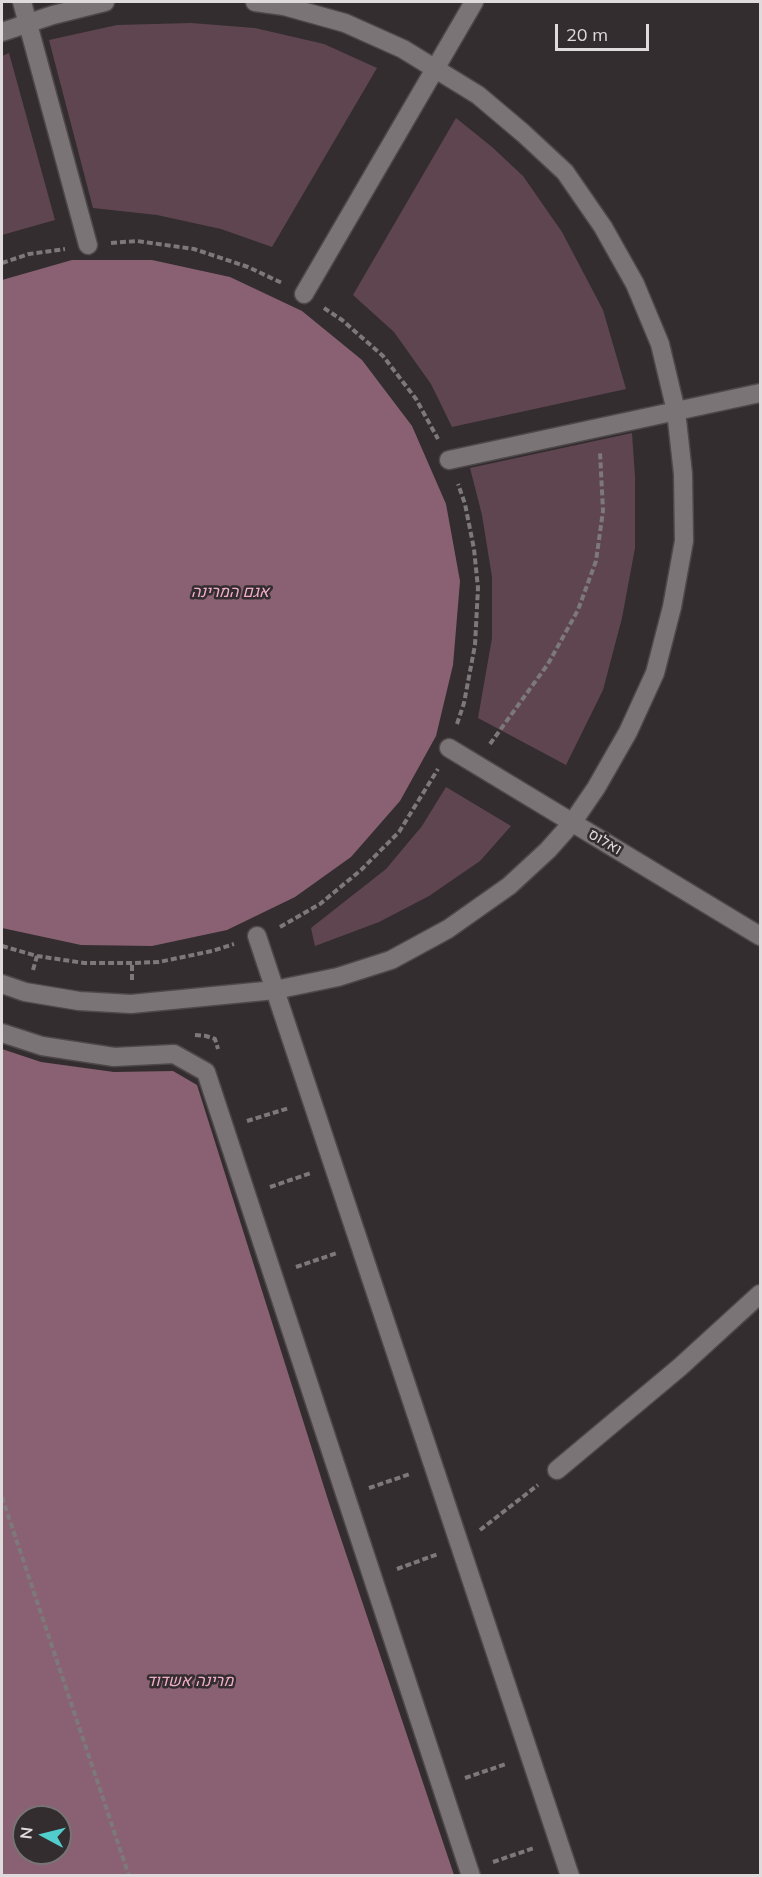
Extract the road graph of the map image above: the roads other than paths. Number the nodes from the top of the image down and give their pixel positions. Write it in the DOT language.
graph roads {
  1 [pos="22,2"];
  2 [pos="105,2"];
  3 [pos="255,2"];
  4 [pos="474,2"];
  5 [pos="27,23"];
  6 [pos="2,32"];
  7 [pos="435,68"];
  8 [pos="88,245"];
  9 [pos="304,294"];
  10 [pos="760,393"];
  11 [pos="676,411"];
  12 [pos="449,460"];
  13 [pos="449,748"];
  14 [pos="572,823"];
  15 [pos="257,936"];
  16 [pos="760,936"];
  17 [pos="2,984"];
  18 [pos="275,990"];
  19 [pos="2,1033"];
  20 [pos="760,1294"];
  21 [pos="557,1470"];
  22 [pos="470,1873"];
  23 [pos="570,1875"];
  1 -- 5 [label="street"];
  2 -- 5 [label="street"];
  3 -- 7 [label="street"];
  4 -- 7 [label="street"];
  5 -- 6 [label="street"];
  5 -- 8 [label="street"];
  7 -- 9 [label="street"];
  7 -- 11 [label="street"];
  10 -- 11 [label="street"];
  11 -- 12 [label="street"];
  11 -- 14 [label="street"];
  13 -- 14 [label="street, ואלוס"];
  14 -- 16 [label="street, ואלוס"];
  14 -- 18 [label="street"];
  15 -- 18 [label="street"];
  17 -- 18 [label="street"];
  18 -- 23 [label="street"];
  19 -- 22 [label="street"];
  20 -- 21 [label="street"];
}
